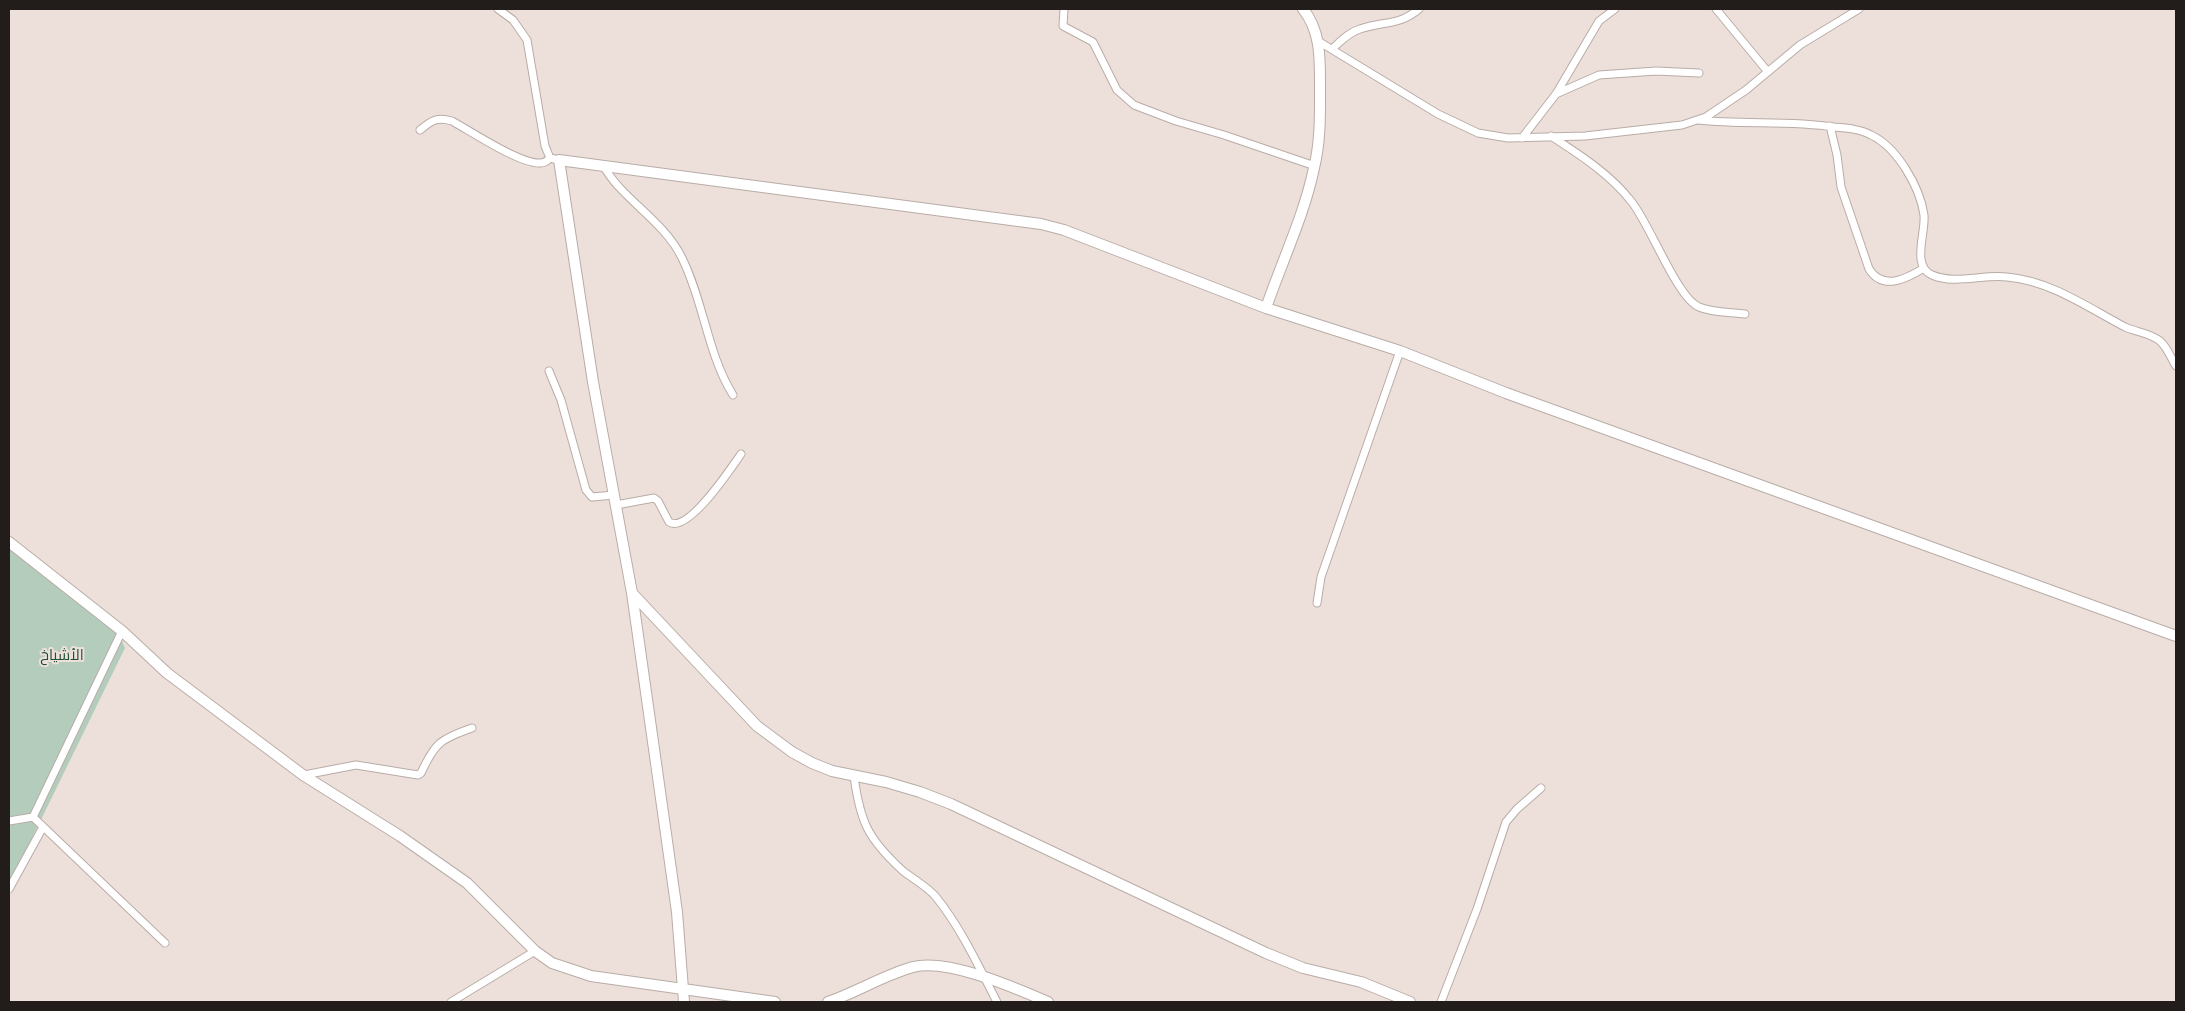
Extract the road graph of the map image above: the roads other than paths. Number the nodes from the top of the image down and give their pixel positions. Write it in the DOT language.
graph roads {
  1 [pos="498,9"];
  2 [pos="1064,9"];
  3 [pos="1303,9"];
  4 [pos="1419,9"];
  5 [pos="1615,9"];
  6 [pos="1716,9"];
  7 [pos="1859,9"];
  8 [pos="1318,41"];
  9 [pos="1332,49"];
  10 [pos="1768,72"];
  11 [pos="1699,73"];
  12 [pos="1556,94"];
  13 [pos="1698,120"];
  14 [pos="1830,126"];
  15 [pos="420,130"];
  16 [pos="1551,136"];
  17 [pos="1522,138"];
  18 [pos="554,159"];
  19 [pos="603,165"];
  20 [pos="1315,166"];
  21 [pos="1924,268"];
  22 [pos="1266,308"];
  23 [pos="1745,314"];
  24 [pos="1400,352"];
  25 [pos="2176,366"];
  26 [pos="549,371"];
  27 [pos="733,394"];
  28 [pos="741,454"];
  29 [pos="615,500"];
  30 [pos="9,542"];
  31 [pos="632,593"];
  32 [pos="1317,603"];
  33 [pos="122,631"];
  34 [pos="2176,636"];
  35 [pos="472,728"];
  36 [pos="303,775"];
  37 [pos="854,776"];
  38 [pos="1541,788"];
  39 [pos="33,817"];
  40 [pos="9,821"];
  41 [pos="43,827"];
  42 [pos="9,889"];
  43 [pos="166,944"];
  44 [pos="535,951"];
  45 [pos="985,978"];
  46 [pos="684,988"];
  47 [pos="451,1002"];
  48 [pos="684,1002"];
  49 [pos="775,1002"];
  50 [pos="828,1002"];
  51 [pos="998,1002"];
  52 [pos="1048,1002"];
  53 [pos="1410,1002"];
  54 [pos="1441,1002"];
  1 -- 18 [label="street"];
  2 -- 20 [label="street"];
  3 -- 8 [label="street"];
  4 -- 9 [label="street"];
  5 -- 12 [label="street"];
  6 -- 10 [label="street"];
  7 -- 10 [label="street"];
  8 -- 9 [label="street"];
  8 -- 20 [label="street"];
  9 -- 17 [label="street"];
  10 -- 13 [label="street"];
  11 -- 12 [label="street"];
  12 -- 17 [label="street"];
  13 -- 14 [label="street"];
  13 -- 16 [label="street"];
  14 -- 21 [label="street"];
  14 -- 21 [label="street"];
  15 -- 18 [label="street"];
  16 -- 17 [label="street"];
  16 -- 23 [label="street"];
  18 -- 19 [label="street"];
  18 -- 29 [label="street"];
  19 -- 22 [label="street"];
  19 -- 27 [label="street"];
  20 -- 22 [label="street"];
  21 -- 25 [label="street"];
  22 -- 24 [label="street"];
  24 -- 32 [label="street"];
  24 -- 34 [label="street"];
  26 -- 29 [label="street"];
  28 -- 29 [label="street"];
  29 -- 31 [label="street"];
  30 -- 33 [label="street"];
  31 -- 37 [label="street"];
  31 -- 46 [label="street"];
  33 -- 36 [label="street"];
  33 -- 39 [label="street"];
  35 -- 36 [label="street"];
  36 -- 44 [label="street"];
  37 -- 45 [label="street"];
  37 -- 53 [label="street"];
  38 -- 54 [label="street"];
  39 -- 40 [label="street"];
  39 -- 41 [label="street"];
  41 -- 42 [label="street"];
  41 -- 43 [label="street"];
  44 -- 46 [label="street"];
  44 -- 47 [label="street"];
  45 -- 50 [label="street"];
  45 -- 51 [label="street"];
  45 -- 52 [label="street"];
  46 -- 48 [label="street"];
  46 -- 49 [label="street"];
}
